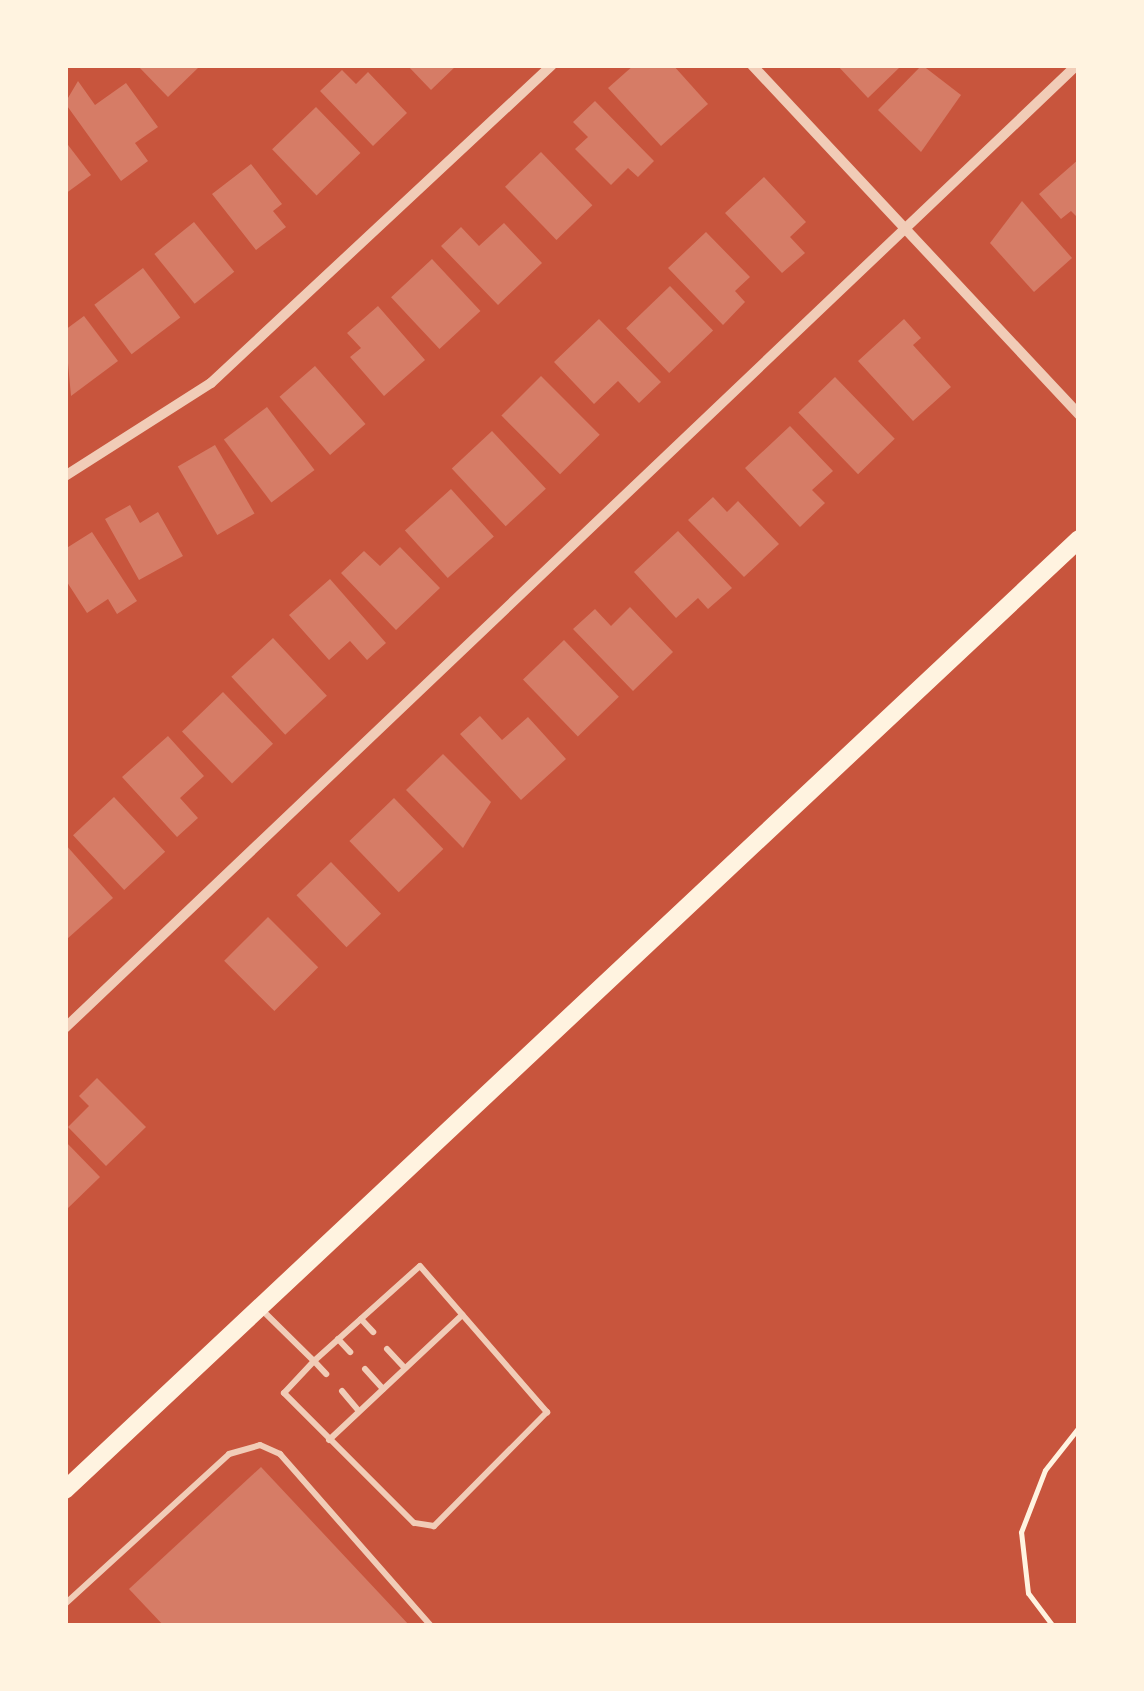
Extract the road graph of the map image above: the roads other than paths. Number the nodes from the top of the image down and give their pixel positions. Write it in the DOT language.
graph roads {
  1 [pos="552,65"];
  2 [pos="752,65"];
  3 [pos="1077,65"];
  4 [pos="905,228"];
  5 [pos="1079,415"];
  6 [pos="65,476"];
  7 [pos="1079,539"];
  8 [pos="65,1028"];
  9 [pos="260,1307"];
  10 [pos="462,1315"];
  11 [pos="361,1319"];
  12 [pos="373,1332"];
  13 [pos="338,1339"];
  14 [pos="387,1350"];
  15 [pos="350,1352"];
  16 [pos="314,1361"];
  17 [pos="405,1368"];
  18 [pos="365,1369"];
  19 [pos="326,1374"];
  20 [pos="383,1389"];
  21 [pos="342,1392"];
  22 [pos="358,1411"];
  23 [pos="329,1440"];
  24 [pos="65,1490"];
  25 [pos="65,1604"];
  26 [pos="431,1626"];
  1 -- 6 [label="street"];
  2 -- 4 [label="street"];
  3 -- 4 [label="street"];
  4 -- 5 [label="street"];
  4 -- 8 [label="street"];
  7 -- 9 [label="main road"];
  9 -- 16 [label="lane"];
  9 -- 24 [label="main road"];
  10 -- 11 [label="lane"];
  10 -- 17 [label="lane"];
  10 -- 23 [label="lane"];
  11 -- 12 [label="lane"];
  11 -- 13 [label="lane"];
  13 -- 15 [label="lane"];
  13 -- 16 [label="lane"];
  14 -- 17 [label="lane"];
  16 -- 19 [label="lane"];
  16 -- 23 [label="lane"];
  17 -- 20 [label="lane"];
  18 -- 20 [label="lane"];
  20 -- 22 [label="lane"];
  21 -- 22 [label="lane"];
  22 -- 23 [label="lane"];
  25 -- 26 [label="lane"];
}
